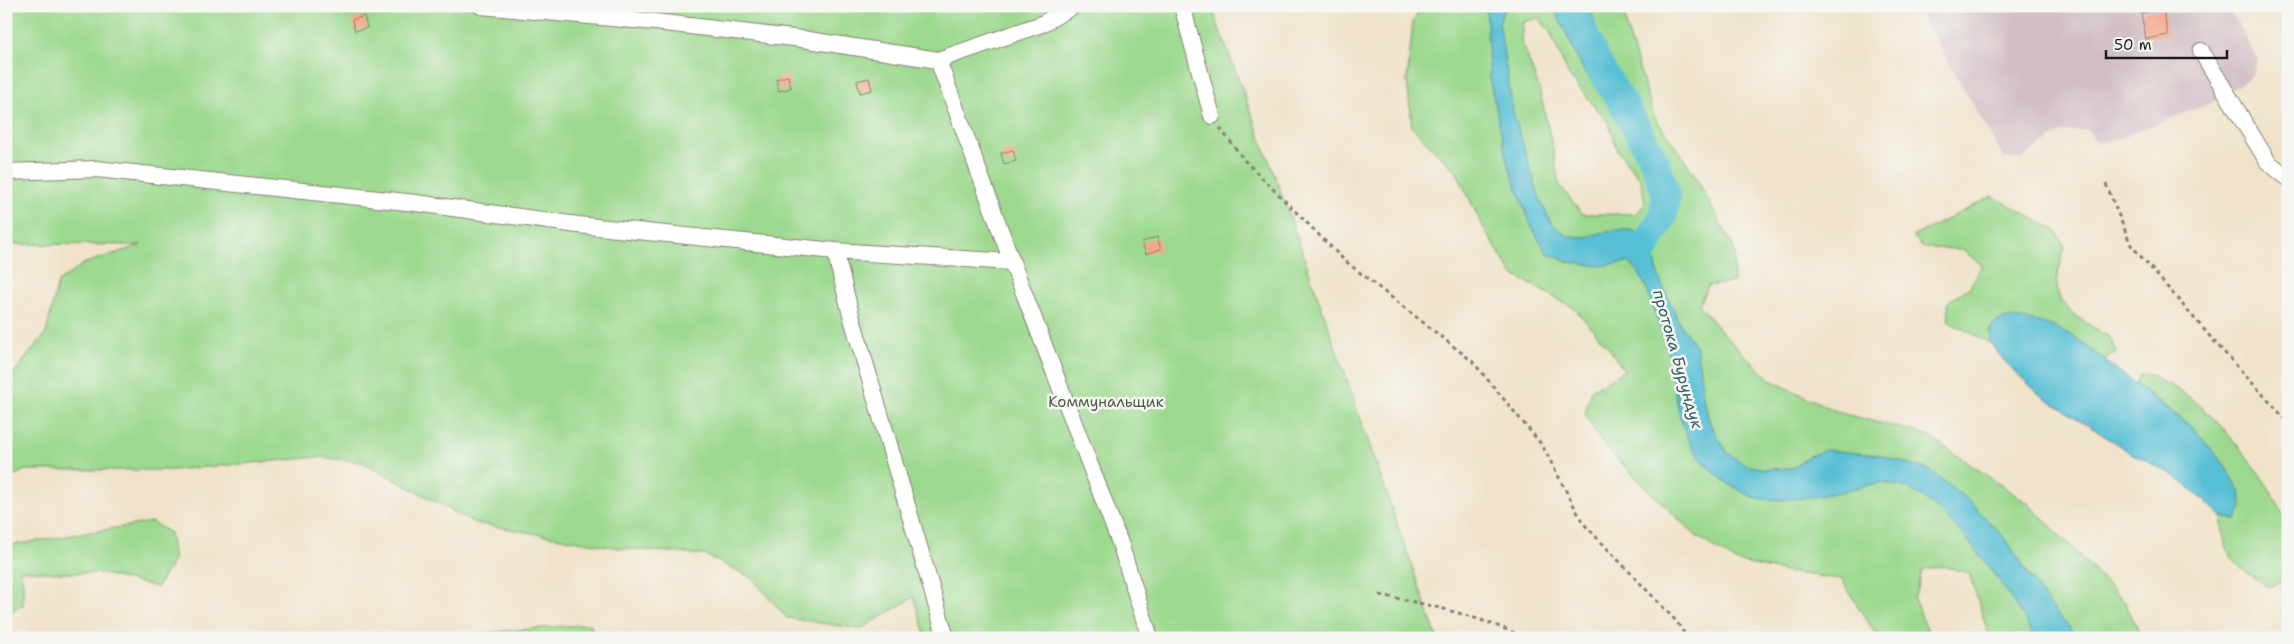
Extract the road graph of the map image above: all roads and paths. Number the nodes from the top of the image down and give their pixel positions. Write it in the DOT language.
graph roads {
  1 [pos="480,6"];
  2 [pos="1073,6"];
  3 [pos="1182,6"];
  4 [pos="655,14"];
  5 [pos="2201,51"];
  6 [pos="938,60"];
  7 [pos="1212,116"];
  8 [pos="6,172"];
  9 [pos="2288,178"];
  10 [pos="2106,184"];
  11 [pos="835,251"];
  12 [pos="1012,262"];
  13 [pos="2288,422"];
  14 [pos="1380,595"];
  15 [pos="946,638"];
  16 [pos="1150,638"];
  17 [pos="1526,638"];
  18 [pos="1687,638"];
  1 -- 4 [label="street"];
  2 -- 6 [label="street"];
  3 -- 7 [label="street"];
  4 -- 6 [label="street"];
  5 -- 9 [label="street"];
  6 -- 12 [label="street"];
  7 -- 18 [label="path"];
  8 -- 11 [label="street"];
  10 -- 13 [label="path"];
  11 -- 12 [label="street"];
  11 -- 15 [label="street"];
  12 -- 16 [label="street"];
  14 -- 17 [label="path"];
}
